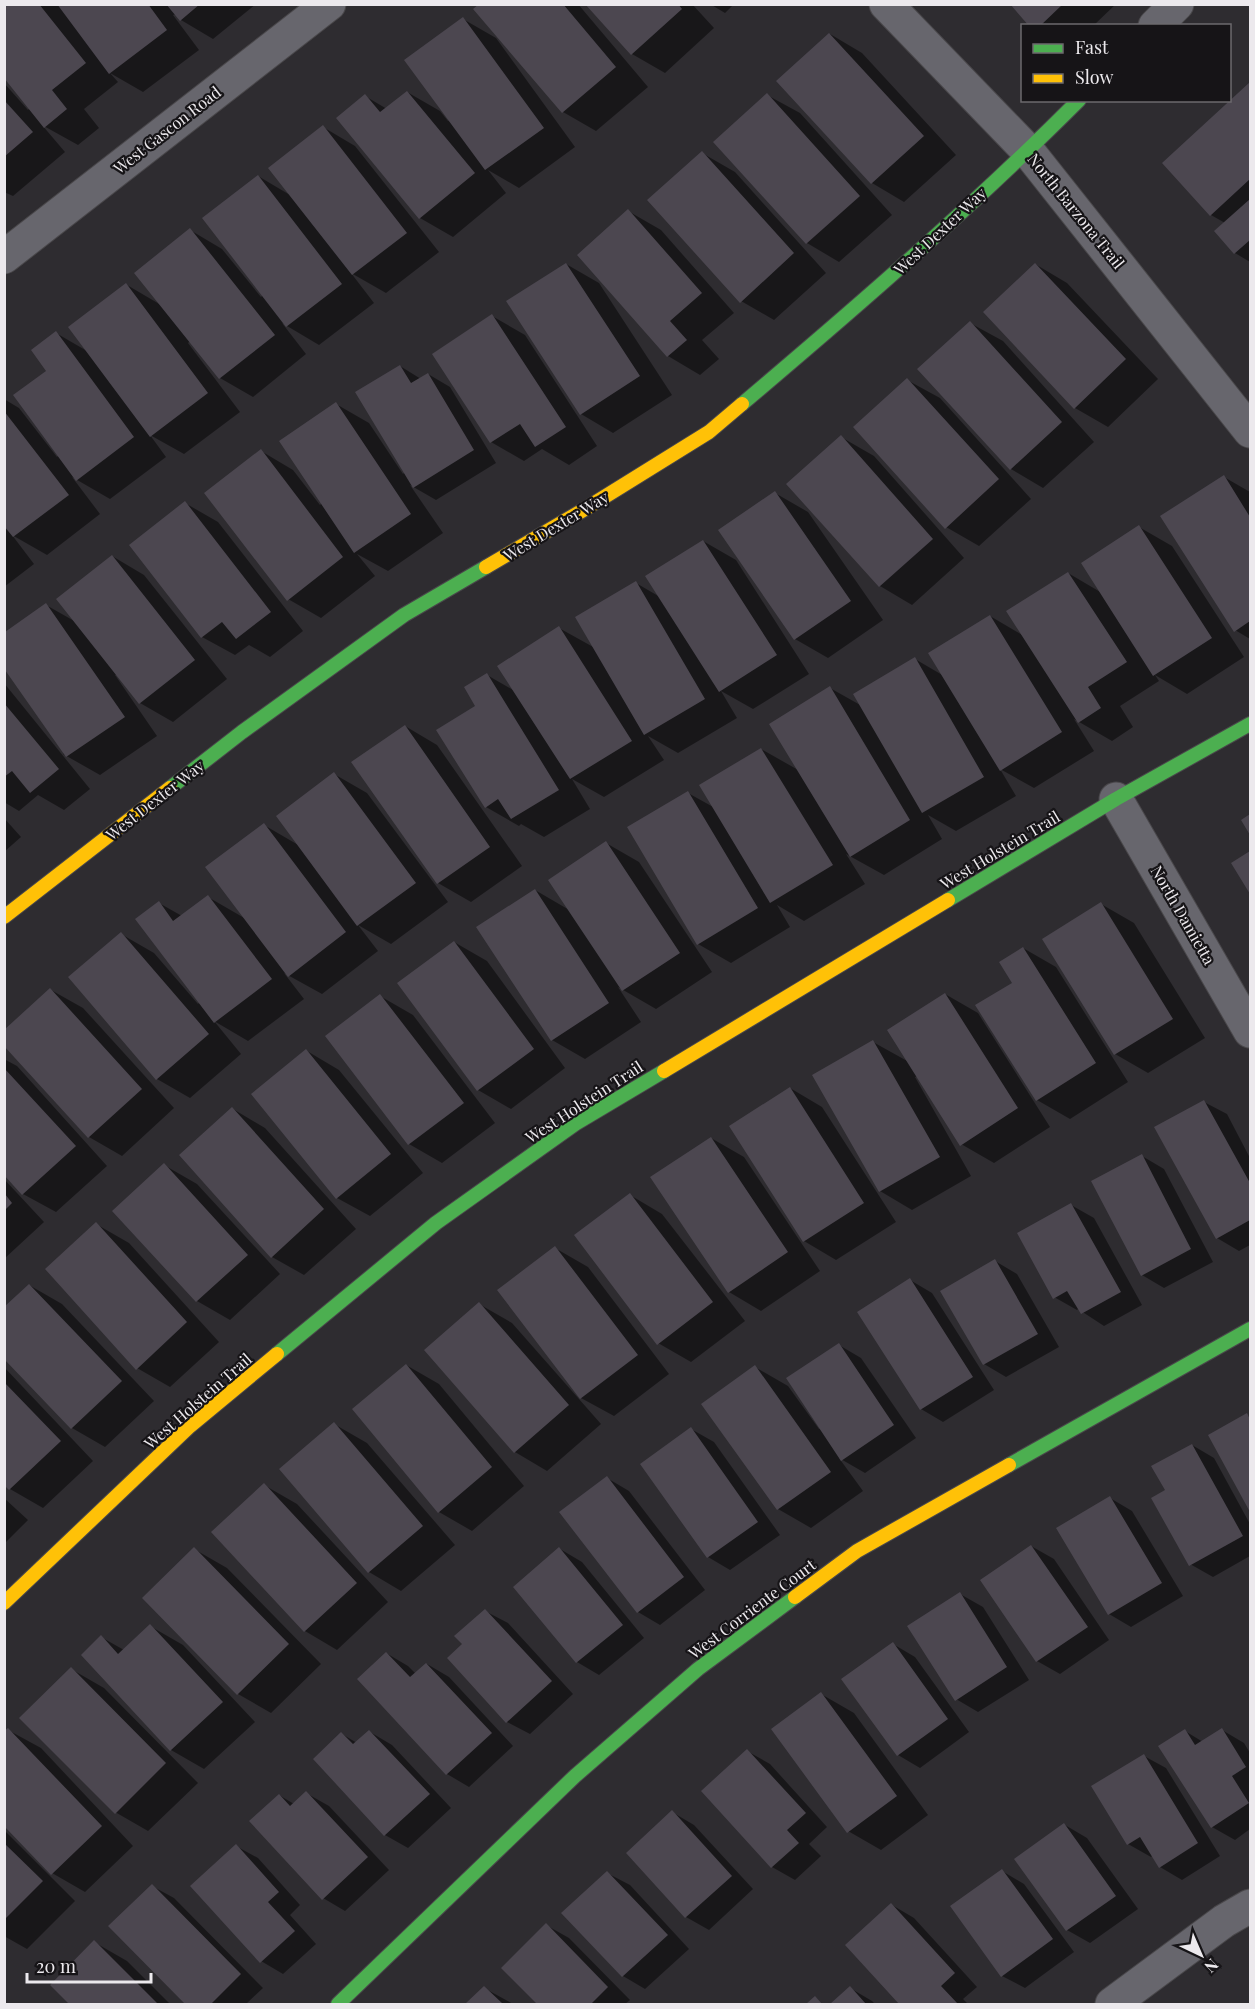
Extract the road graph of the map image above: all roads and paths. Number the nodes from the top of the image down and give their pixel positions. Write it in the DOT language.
graph roads {
  1 [pos="329,4"];
  2 [pos="886,4"];
  3 [pos="1177,4"];
  4 [pos="1157,24"];
  5 [pos="1077,102"];
  6 [pos="1028,151"];
  7 [pos="4,256"];
  8 [pos="1251,431"];
  9 [pos="1251,724"];
  10 [pos="1116,799"];
  11 [pos="4,916"];
  12 [pos="1251,1031"];
  13 [pos="1251,1329"];
  14 [pos="4,1603"];
  15 [pos="1251,1906"];
  16 [pos="338,2004"];
  17 [pos="1112,2004"];
  1 -- 7 [label="street, West Gascon Road"];
  2 -- 6 [label="street, North Barzona Trail"];
  3 -- 4 [label="street"];
  5 -- 6 [label="street, West Dexter Way"];
  6 -- 8 [label="street, North Barzona Trail"];
  6 -- 11 [label="street, West Dexter Way"];
  9 -- 10 [label="street, West Holstein Trail"];
  10 -- 12 [label="street, North Damietta"];
  10 -- 14 [label="street, West Holstein Trail"];
  13 -- 16 [label="street, West Corriente Court"];
  15 -- 17 [label="street"];
}
